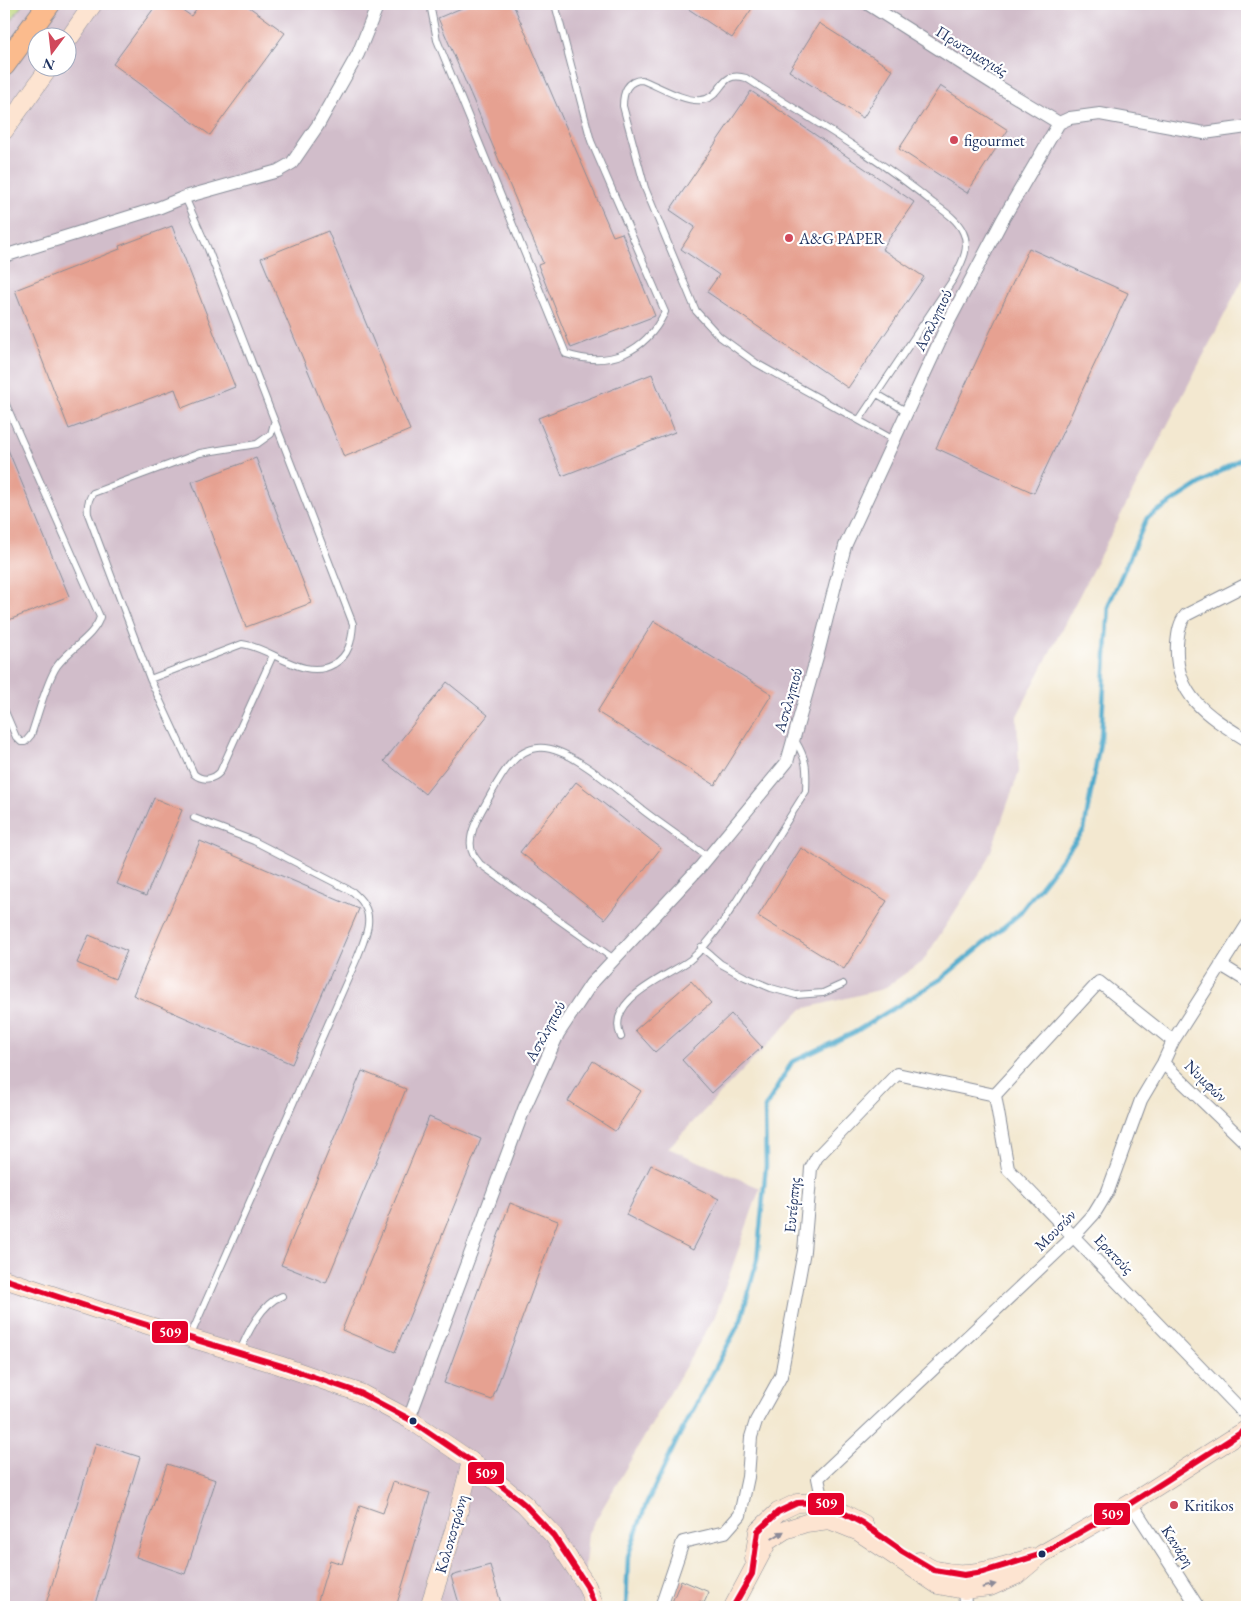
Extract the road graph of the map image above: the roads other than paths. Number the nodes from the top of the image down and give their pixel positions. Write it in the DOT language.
graph roads {
  1 [pos="49,4"];
  2 [pos="93,4"];
  3 [pos="378,4"];
  4 [pos="430,4"];
  5 [pos="555,4"];
  6 [pos="868,4"];
  7 [pos="76,28"];
  8 [pos="4,65"];
  9 [pos="42,78"];
  10 [pos="1060,123"];
  11 [pos="1247,127"];
  12 [pos="4,131"];
  13 [pos="185,197"];
  14 [pos="4,256"];
  15 [pos="877,394"];
  16 [pos="4,400"];
  17 [pos="906,412"];
  18 [pos="858,420"];
  19 [pos="274,422"];
  20 [pos="894,440"];
  21 [pos="1247,584"];
  22 [pos="274,655"];
  23 [pos="150,678"];
  24 [pos="4,710"];
  25 [pos="794,739"];
  26 [pos="1247,740"];
  27 [pos="194,818"];
  28 [pos="708,857"];
  29 [pos="1247,925"];
  30 [pos="701,947"];
  31 [pos="614,959"];
  32 [pos="1220,965"];
  33 [pos="1247,981"];
  34 [pos="843,984"];
  35 [pos="621,1037"];
  36 [pos="1173,1041"];
  37 [pos="1163,1063"];
  38 [pos="995,1095"];
  39 [pos="1247,1144"];
  40 [pos="1074,1236"];
  41 [pos="4,1279"];
  42 [pos="282,1296"];
  43 [pos="190,1338"];
  44 [pos="240,1353"];
  45 [pos="1247,1416"];
  46 [pos="410,1418"];
  47 [pos="1247,1429"];
  48 [pos="471,1460"];
  49 [pos="823,1502"];
  50 [pos="1131,1503"];
  51 [pos="752,1574"];
  52 [pos="964,1591"];
  53 [pos="429,1607"];
  54 [pos="595,1607"];
  55 [pos="661,1607"];
  56 [pos="733,1607"];
  57 [pos="1198,1607"];
  1 -- 8 [label="highway"];
  2 -- 7 [label="main road"];
  3 -- 13 [label="street"];
  4 -- 5 [label="lane"];
  6 -- 10 [label="street, Πρωτομαγιάς"];
  9 -- 12 [label="main road"];
  10 -- 11 [label="street"];
  10 -- 17 [label="street, Ασκληπιού"];
  13 -- 14 [label="street"];
  13 -- 19 [label="lane"];
  15 -- 17 [label="lane"];
  15 -- 18 [label="lane"];
  15 -- 18 [label="lane"];
  16 -- 24 [label="lane"];
  17 -- 20 [label="street, Ασκληπιού"];
  18 -- 20 [label="lane"];
  19 -- 22 [label="lane"];
  19 -- 23 [label="lane"];
  20 -- 25 [label="street, Ασκληπιού"];
  21 -- 26 [label="street"];
  22 -- 23 [label="lane"];
  22 -- 23 [label="lane"];
  25 -- 28 [label="street, Ασκληπιού"];
  25 -- 30 [label="lane"];
  27 -- 43 [label="lane"];
  28 -- 31 [label="street, Ασκληπιού"];
  28 -- 31 [label="lane"];
  29 -- 32 [label="street, Μουσών"];
  30 -- 34 [label="lane"];
  30 -- 35 [label="lane"];
  31 -- 46 [label="street, Ασκληπιού"];
  32 -- 33 [label="street"];
  32 -- 36 [label="street, Μουσών"];
  36 -- 37 [label="street, Μουσών"];
  36 -- 38 [label="street"];
  37 -- 39 [label="street, Νυμφών"];
  37 -- 40 [label="street, Μουσών"];
  38 -- 40 [label="street, Ερατούς"];
  38 -- 55 [label="street, Ευτέρπης"];
  40 -- 45 [label="street, Ερατούς"];
  40 -- 49 [label="street, Μουσών"];
  41 -- 43 [label="main road"];
  42 -- 44 [label="lane"];
  43 -- 44 [label="main road"];
  44 -- 46 [label="main road"];
  46 -- 48 [label="main road"];
  47 -- 50 [label="main road"];
  48 -- 53 [label="main road, Κολοκοτρώνη"];
  48 -- 54 [label="main road"];
  49 -- 51 [label="main road"];
  49 -- 52 [label="main road"];
  50 -- 52 [label="main road"];
  50 -- 57 [label="street, Κανάρη"];
  51 -- 52 [label="main road, one-way"];
  51 -- 56 [label="main road"];
}
